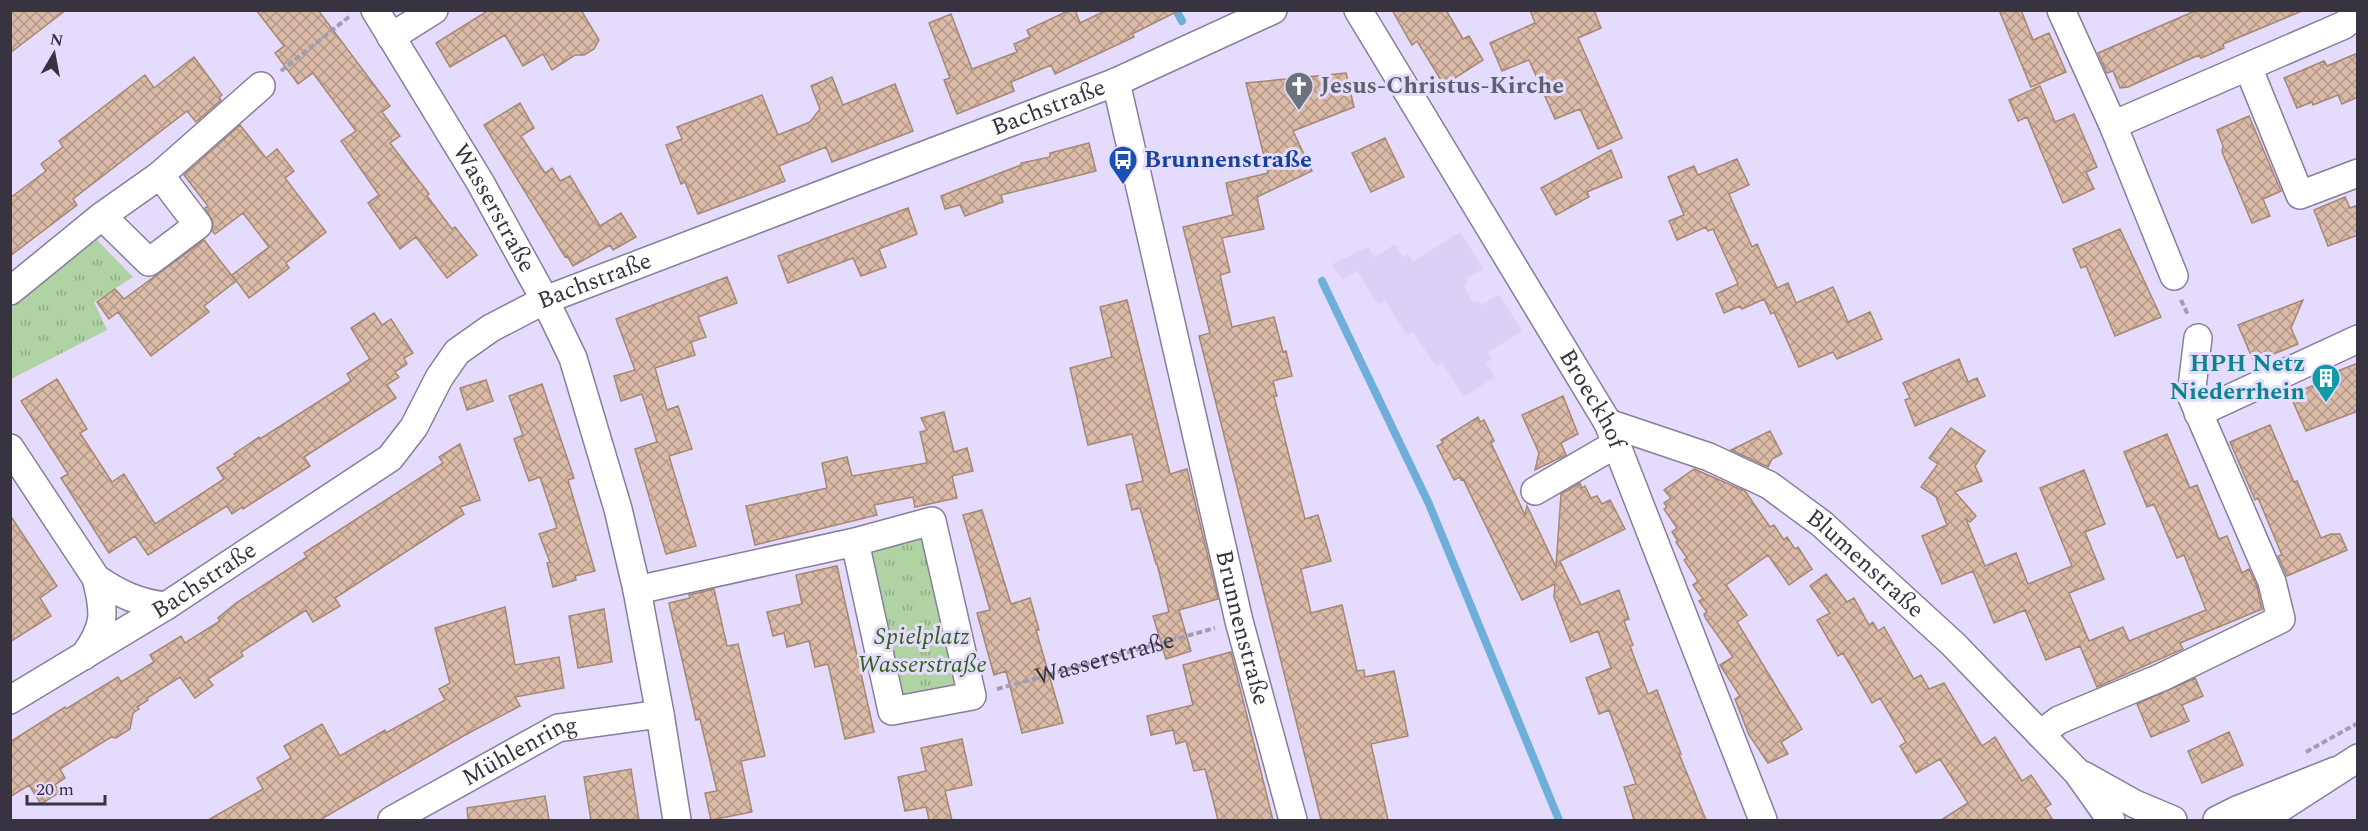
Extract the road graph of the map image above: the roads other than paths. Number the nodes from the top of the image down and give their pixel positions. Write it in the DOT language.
graph roads {
  1 [pos="375,10"];
  2 [pos="434,10"];
  3 [pos="1273,10"];
  4 [pos="1358,10"];
  5 [pos="2061,10"];
  6 [pos="2358,14"];
  7 [pos="391,37"];
  8 [pos="2248,67"];
  9 [pos="1116,82"];
  10 [pos="261,86"];
  11 [pos="2113,125"];
  12 [pos="2358,173"];
  13 [pos="160,174"];
  14 [pos="102,216"];
  15 [pos="2174,276"];
  16 [pos="10,291"];
  17 [pos="545,300"];
  18 [pos="2198,338"];
  19 [pos="2358,339"];
  20 [pos="2198,413"];
  21 [pos="1612,434"];
  22 [pos="10,448"];
  23 [pos="1535,491"];
  24 [pos="855,542"];
  25 [pos="96,578"];
  26 [pos="636,590"];
  27 [pos="166,606"];
  28 [pos="83,657"];
  29 [pos="10,700"];
  30 [pos="660,714"];
  31 [pos="2040,734"];
  32 [pos="2346,764"];
  33 [pos="2077,772"];
  34 [pos="392,820"];
  35 [pos="677,820"];
  36 [pos="1293,820"];
  37 [pos="1763,820"];
  38 [pos="2111,820"];
  39 [pos="2172,820"];
  40 [pos="2217,820"];
  41 [pos="2262,820"];
  1 -- 7 [label="street, Wasserstraße"];
  2 -- 7 [label="street"];
  3 -- 9 [label="street, Bachstraße"];
  4 -- 21 [label="street, Broeckhof"];
  5 -- 11 [label="street"];
  6 -- 8 [label="street"];
  7 -- 17 [label="street, Wasserstraße"];
  8 -- 11 [label="street"];
  8 -- 12 [label="street"];
  9 -- 17 [label="street, Bachstraße"];
  9 -- 36 [label="street, Brunnenstraße"];
  10 -- 13 [label="street"];
  11 -- 15 [label="street"];
  13 -- 14 [label="street"];
  13 -- 14 [label="street"];
  14 -- 16 [label="street"];
  17 -- 26 [label="street, Wasserstraße"];
  17 -- 27 [label="street, Bachstraße"];
  18 -- 20 [label="street"];
  19 -- 20 [label="street"];
  20 -- 31 [label="street"];
  21 -- 23 [label="street"];
  21 -- 31 [label="street, Blumenstraße"];
  21 -- 37 [label="street, Broeckhof"];
  22 -- 25 [label="street"];
  24 -- 24 [label="street"];
  24 -- 26 [label="street"];
  25 -- 27 [label="street"];
  25 -- 28 [label="street"];
  26 -- 30 [label="street, Wasserstraße"];
  27 -- 28 [label="street, Bachstraße"];
  28 -- 29 [label="street, Bachstraße"];
  30 -- 34 [label="street, Mühlenring"];
  30 -- 35 [label="street, Wasserstraße"];
  31 -- 33 [label="street, Blumenstraße"];
  32 -- 40 [label="street"];
  32 -- 41 [label="street"];
  33 -- 38 [label="street, Blumenstraße"];
  33 -- 39 [label="street, Blumenstraße"];
}
